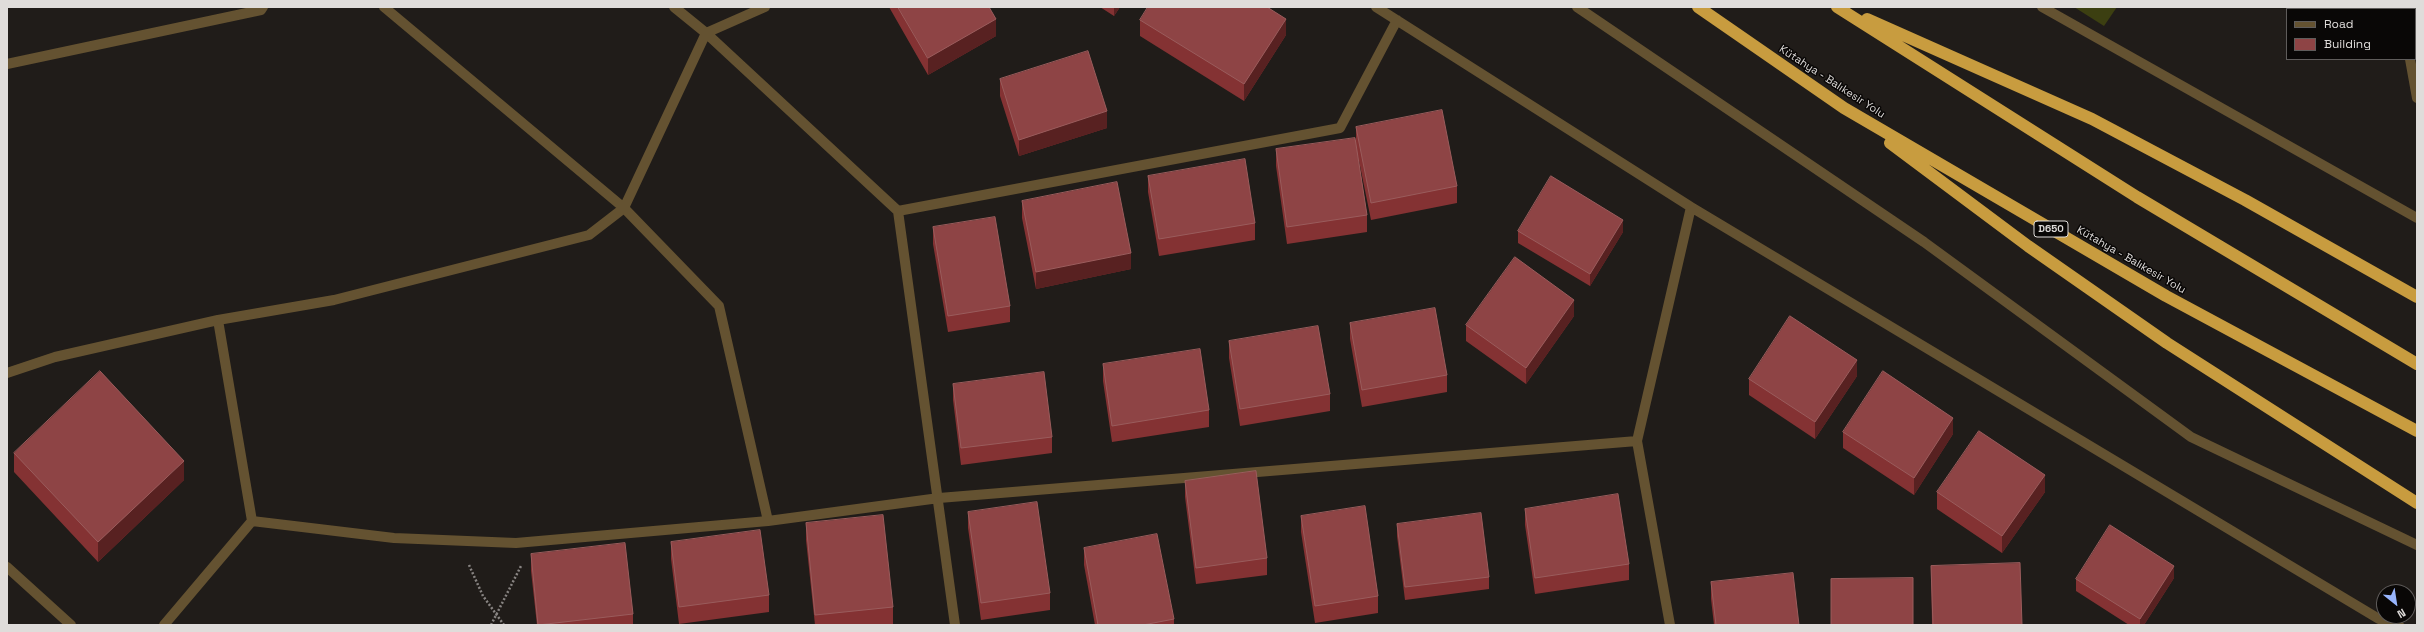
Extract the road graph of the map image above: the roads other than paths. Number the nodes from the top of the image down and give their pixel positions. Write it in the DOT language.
graph roads {
  1 [pos="263,7"];
  2 [pos="384,7"];
  3 [pos="674,7"];
  4 [pos="765,7"];
  5 [pos="1376,7"];
  6 [pos="1577,7"];
  7 [pos="1698,7"];
  8 [pos="1838,7"];
  9 [pos="2042,7"];
  10 [pos="1397,20"];
  11 [pos="706,33"];
  12 [pos="2410,60"];
  13 [pos="7,64"];
  14 [pos="2417,98"];
  15 [pos="1844,108"];
  16 [pos="1691,207"];
  17 [pos="624,208"];
  18 [pos="898,212"];
  19 [pos="2417,218"];
  20 [pos="2417,297"];
  21 [pos="218,320"];
  22 [pos="2417,364"];
  23 [pos="7,373"];
  24 [pos="2417,431"];
  25 [pos="1637,442"];
  26 [pos="939,498"];
  27 [pos="2417,503"];
  28 [pos="252,521"];
  29 [pos="768,521"];
  30 [pos="2417,546"];
  31 [pos="7,567"];
  32 [pos="71,625"];
  33 [pos="164,625"];
  34 [pos="955,625"];
  35 [pos="1670,625"];
  36 [pos="2399,625"];
  1 -- 13 [label="street"];
  2 -- 17 [label="street"];
  3 -- 11 [label="street"];
  4 -- 11 [label="street"];
  5 -- 10 [label="street"];
  6 -- 30 [label="street"];
  7 -- 15 [label="highway, Kütahya - Balıkesir Yolu / D650"];
  8 -- 20 [label="highway"];
  8 -- 22 [label="highway"];
  9 -- 19 [label="street"];
  10 -- 16 [label="street"];
  10 -- 18 [label="street"];
  11 -- 17 [label="street"];
  11 -- 18 [label="street"];
  12 -- 14 [label="street"];
  15 -- 24 [label="highway, Kütahya - Balıkesir Yolu / D650"];
  15 -- 27 [label="highway"];
  16 -- 25 [label="street"];
  16 -- 36 [label="street"];
  17 -- 21 [label="street"];
  17 -- 29 [label="street"];
  18 -- 26 [label="street"];
  21 -- 23 [label="street"];
  21 -- 28 [label="street"];
  25 -- 26 [label="street"];
  25 -- 35 [label="street"];
  26 -- 29 [label="street"];
  26 -- 34 [label="street"];
  28 -- 29 [label="street"];
  28 -- 33 [label="street"];
  31 -- 32 [label="street"];
}
